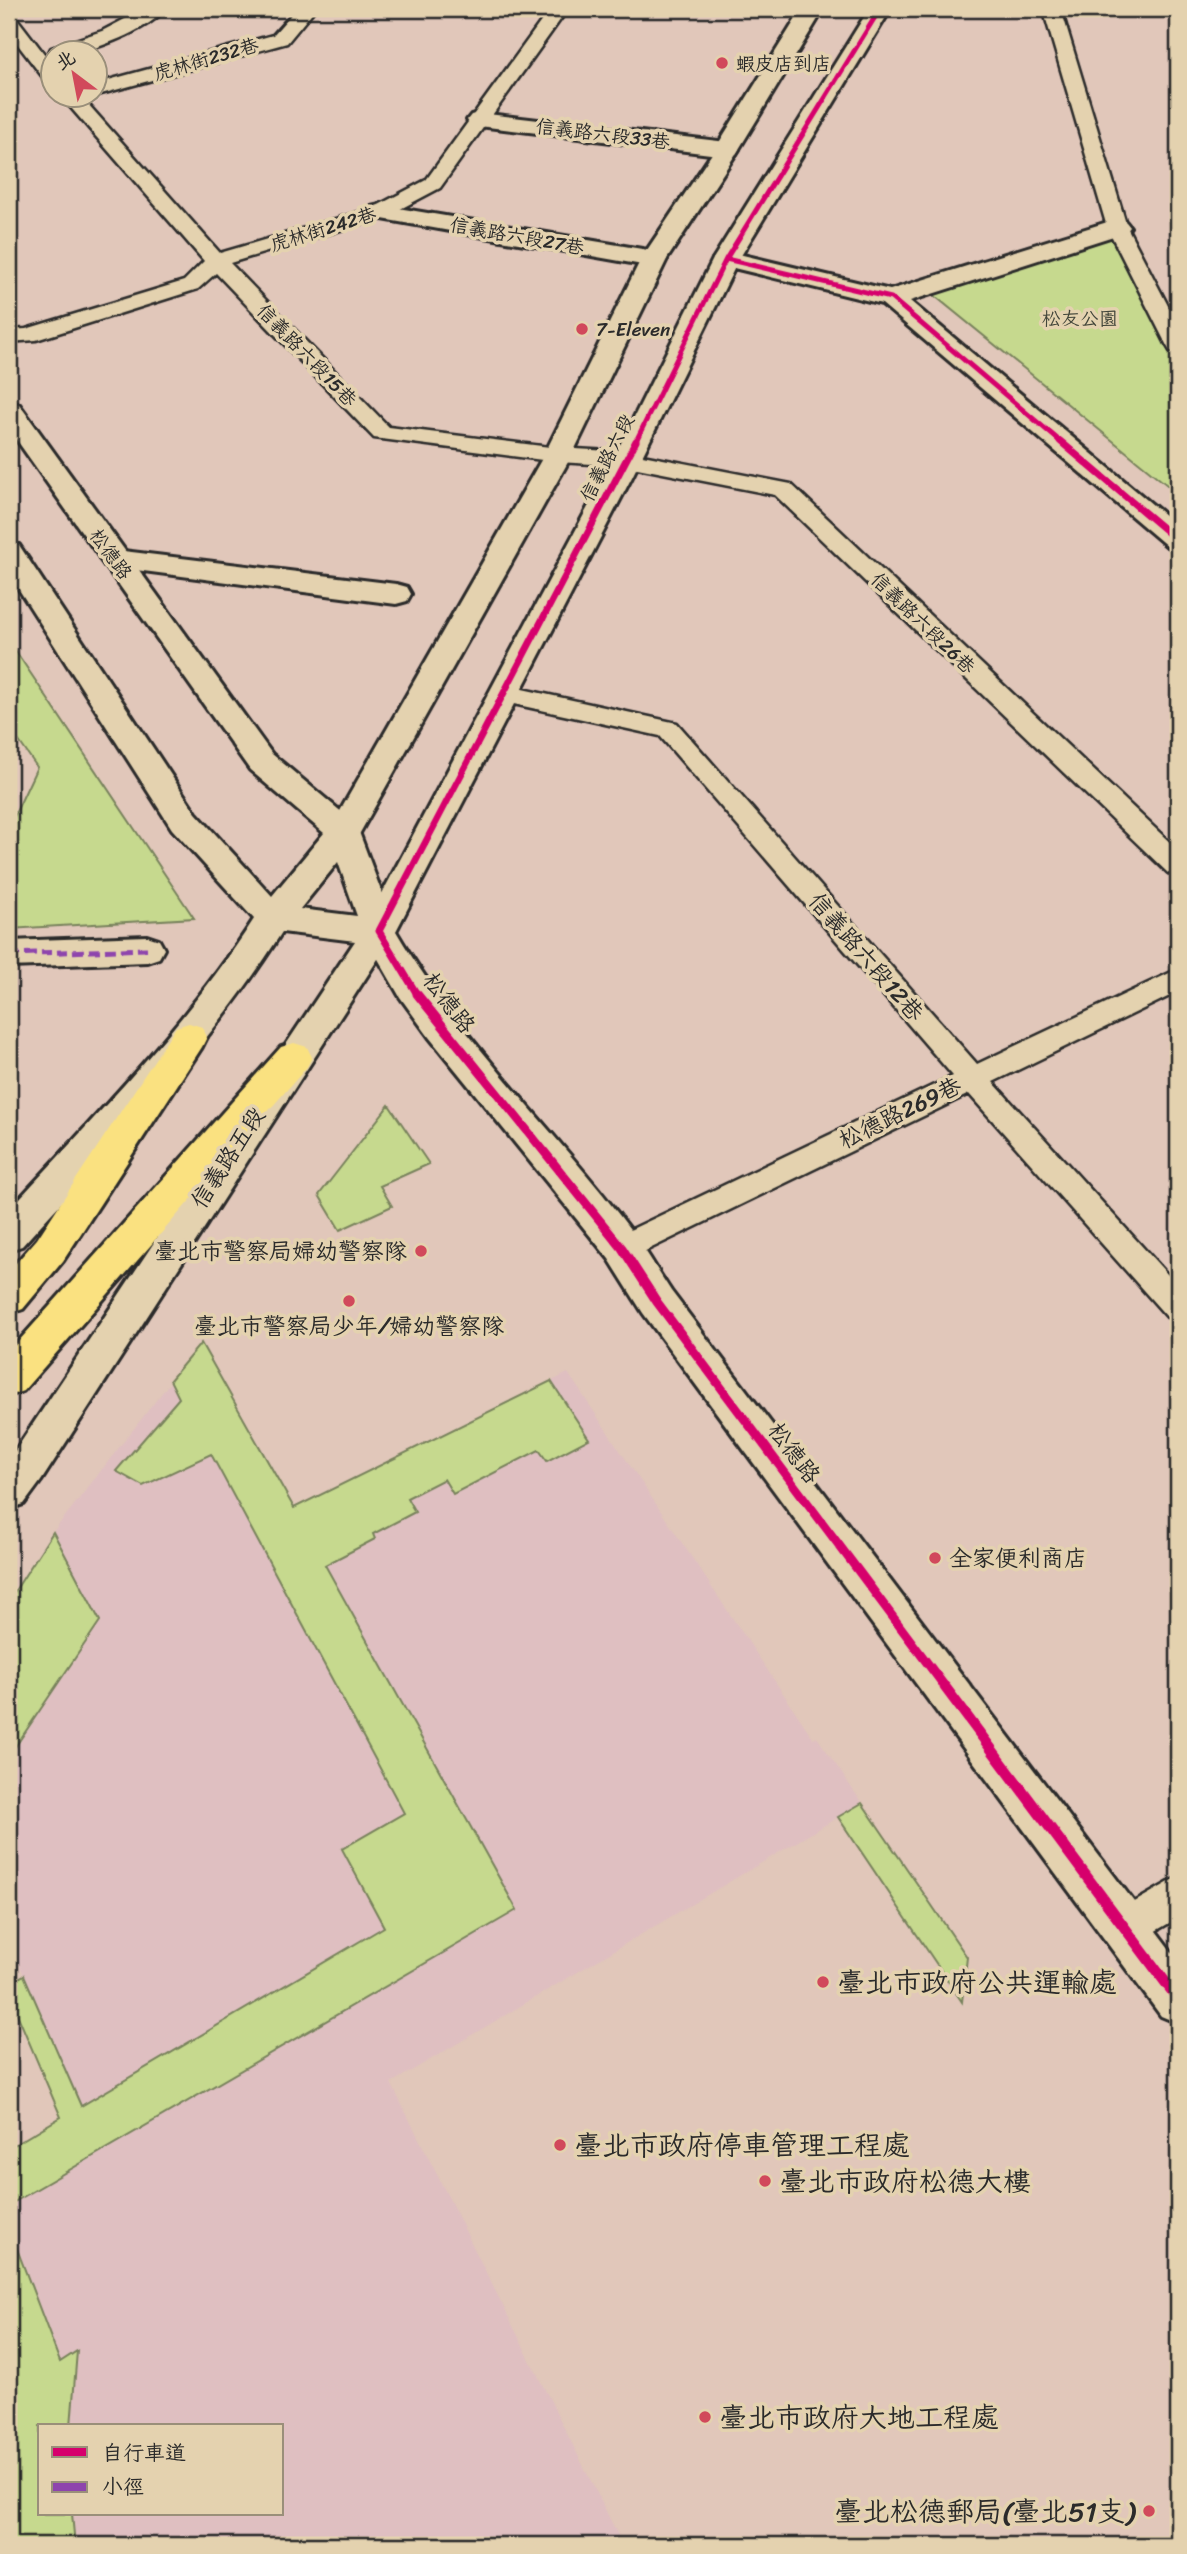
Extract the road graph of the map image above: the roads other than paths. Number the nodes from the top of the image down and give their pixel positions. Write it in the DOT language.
graph roads {
  1 [pos="156,9"];
  2 [pos="306,9"];
  3 [pos="559,9"];
  4 [pos="813,9"];
  5 [pos="880,9"];
  6 [pos="1052,9"];
  7 [pos="9,21"];
  8 [pos="103,38"];
  9 [pos="38,49"];
  10 [pos="108,86"];
  11 [pos="84,108"];
  12 [pos="479,120"];
  13 [pos="727,149"];
  14 [pos="380,212"];
  15 [pos="1118,227"];
  16 [pos="654,259"];
  17 [pos="726,259"];
  18 [pos="216,261"];
  19 [pos="891,298"];
  20 [pos="9,336"];
  21 [pos="1178,346"];
  22 [pos="9,410"];
  23 [pos="558,455"];
  24 [pos="627,459"];
  25 [pos="1178,541"];
  26 [pos="9,552"];
  27 [pos="115,559"];
  28 [pos="396,594"];
  29 [pos="504,694"];
  30 [pos="344,832"];
  31 [pos="1178,866"];
  32 [pos="273,918"];
  33 [pos="379,931"];
  34 [pos="148,949"];
  35 [pos="9,954"];
  36 [pos="1178,980"];
  37 [pos="189,1037"];
  38 [pos="294,1057"];
  39 [pos="972,1078"];
  40 [pos="9,1235"];
  41 [pos="622,1248"];
  42 [pos="9,1298"];
  43 [pos="1178,1308"];
  44 [pos="9,1379"];
  45 [pos="9,1491"];
  46 [pos="1178,1896"];
  47 [pos="1126,1929"];
  48 [pos="1178,1999"];
  1 -- 8 [label="lane"];
  2 -- 10 [label="lane, 虎林街232巷"];
  3 -- 12 [label="lane, 虎林街242巷"];
  4 -- 13 [label="street, 信義路六段"];
  5 -- 17 [label="street, 信義路六段"];
  6 -- 15 [label="lane"];
  7 -- 9 [label="lane"];
  11 -- 18 [label="lane, 信義路六段15巷"];
  12 -- 13 [label="street, 信義路六段33巷"];
  12 -- 14 [label="lane, 虎林街242巷"];
  13 -- 16 [label="street, 信義路六段"];
  14 -- 16 [label="street, 信義路六段27巷"];
  14 -- 18 [label="lane, 虎林街242巷"];
  15 -- 19 [label="street"];
  15 -- 21 [label="lane"];
  16 -- 23 [label="street, 信義路六段"];
  17 -- 19 [label="street"];
  17 -- 24 [label="street, 信義路六段"];
  18 -- 20 [label="lane, 虎林街242巷"];
  18 -- 23 [label="lane, 信義路六段15巷"];
  19 -- 25 [label="street"];
  22 -- 27 [label="street, 松德路"];
  23 -- 24 [label="lane, 信義路六段15巷"];
  23 -- 30 [label="street, 信義路六段"];
  24 -- 29 [label="street, 信義路六段"];
  24 -- 31 [label="lane, 信義路六段26巷"];
  26 -- 32 [label="street"];
  27 -- 28 [label="street"];
  27 -- 30 [label="street, 松德路"];
  29 -- 33 [label="street, 信義路六段"];
  29 -- 39 [label="lane, 信義路六段12巷"];
  30 -- 32 [label="street"];
  30 -- 33 [label="street, 松德路"];
  32 -- 33 [label="street"];
  32 -- 37 [label="street"];
  33 -- 38 [label="street, 信義路五段"];
  33 -- 41 [label="street, 松德路"];
  34 -- 35 [label="street"];
  36 -- 39 [label="lane, 松德路269巷"];
  37 -- 40 [label="street"];
  37 -- 42 [label="highway"];
  38 -- 44 [label="highway"];
  38 -- 45 [label="street, 信義路五段"];
  39 -- 41 [label="lane, 松德路269巷"];
  39 -- 43 [label="lane, 信義路六段12巷"];
  41 -- 47 [label="street, 松德路"];
  46 -- 47 [label="lane"];
  47 -- 48 [label="street, 松德路"];
}
